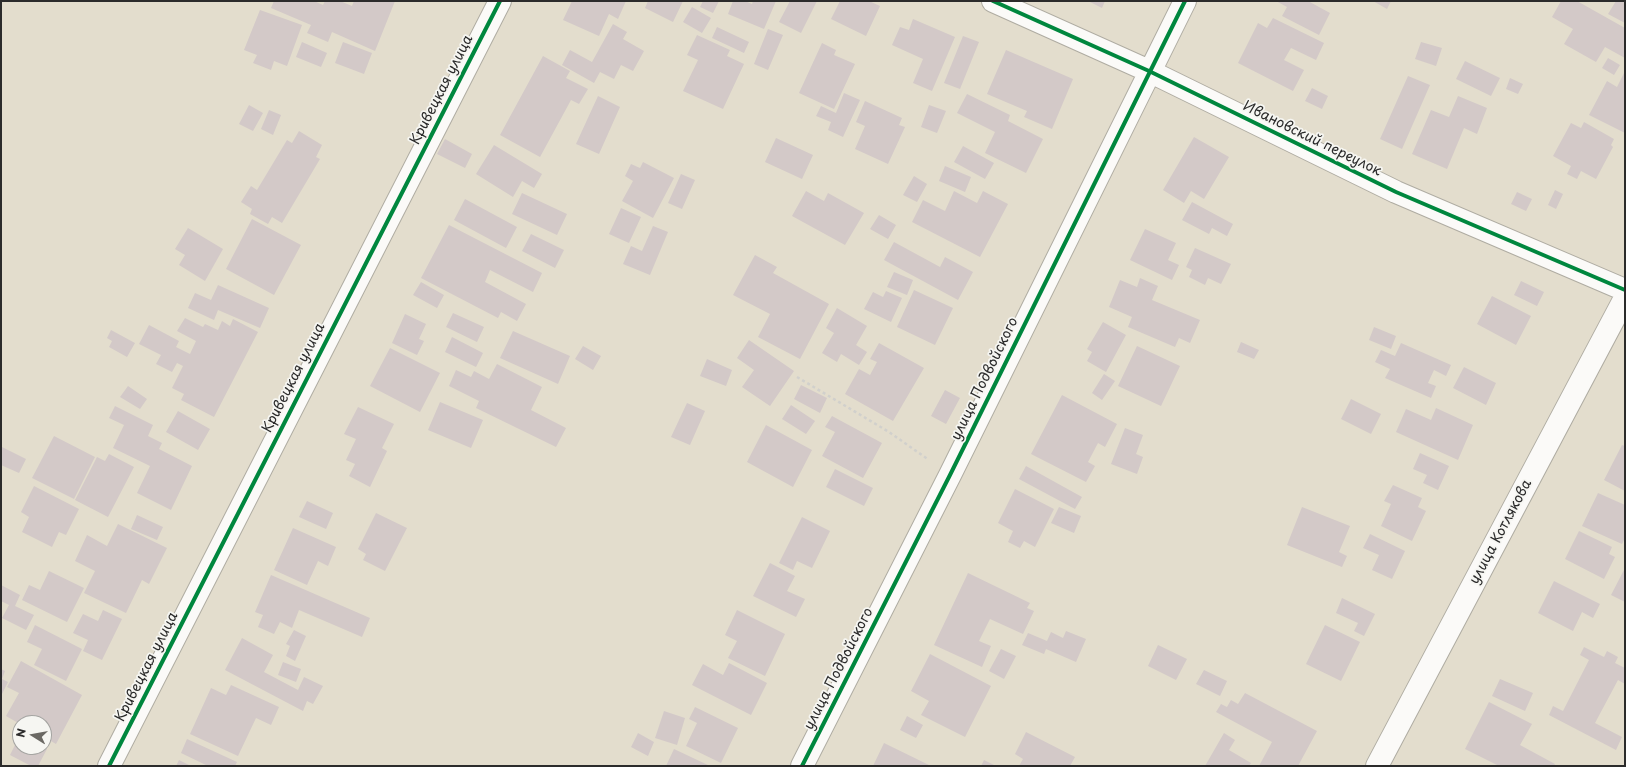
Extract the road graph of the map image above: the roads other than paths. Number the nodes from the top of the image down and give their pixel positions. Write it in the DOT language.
graph roads {
  1 [pos="500,1"];
  2 [pos="992,1"];
  3 [pos="1185,1"];
  4 [pos="1149,71"];
  5 [pos="1625,290"];
  6 [pos="1625,298"];
  7 [pos="109,766"];
  8 [pos="802,766"];
  9 [pos="1377,766"];
  1 -- 7 [label="street, Кривецкая улица"];
  2 -- 4 [label="street, Ивановский переулок"];
  3 -- 4 [label="street, улица Подвойского"];
  4 -- 5 [label="street, Ивановский переулок"];
  4 -- 8 [label="street, улица Подвойского"];
  6 -- 9 [label="street, улица Котлякова"];
}
